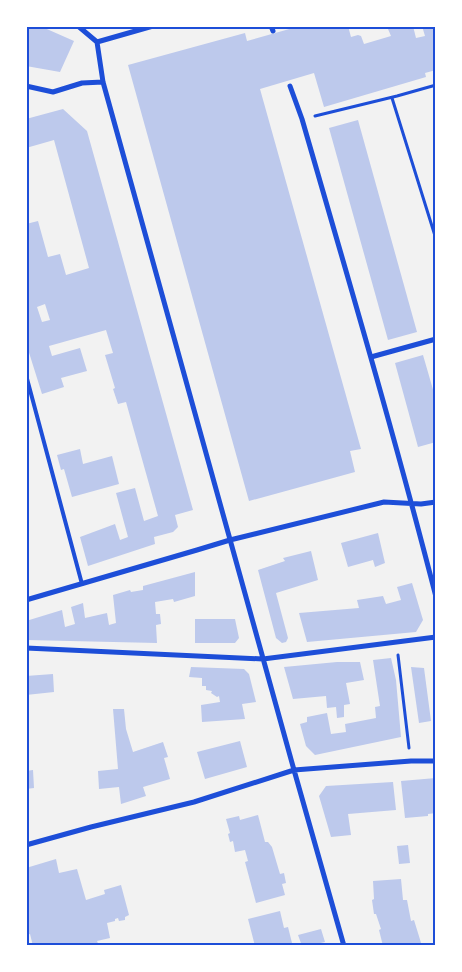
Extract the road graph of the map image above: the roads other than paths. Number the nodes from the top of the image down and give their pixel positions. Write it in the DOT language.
graph roads {
  1 [pos="78,26"];
  2 [pos="153,26"];
  3 [pos="97,42"];
  4 [pos="103,82"];
  5 [pos="26,86"];
  6 [pos="290,86"];
  7 [pos="436,339"];
  8 [pos="370,357"];
  9 [pos="26,374"];
  10 [pos="436,502"];
  11 [pos="412,503"];
  12 [pos="230,540"];
  13 [pos="82,584"];
  14 [pos="436,597"];
  15 [pos="26,600"];
  16 [pos="436,637"];
  17 [pos="26,648"];
  18 [pos="263,659"];
  19 [pos="436,761"];
  20 [pos="294,770"];
  21 [pos="26,845"];
  22 [pos="344,946"];
  1 -- 3 [label="street"];
  2 -- 3 [label="street"];
  3 -- 4 [label="street"];
  4 -- 5 [label="street"];
  4 -- 12 [label="street"];
  6 -- 8 [label="street"];
  7 -- 8 [label="street"];
  8 -- 11 [label="street"];
  9 -- 13 [label="lane"];
  10 -- 11 [label="street"];
  11 -- 12 [label="street"];
  11 -- 14 [label="street"];
  12 -- 13 [label="street"];
  12 -- 18 [label="street"];
  13 -- 15 [label="street"];
  16 -- 18 [label="street"];
  17 -- 18 [label="street"];
  18 -- 20 [label="street"];
  19 -- 20 [label="street"];
  20 -- 21 [label="street"];
  20 -- 22 [label="street"];
}
